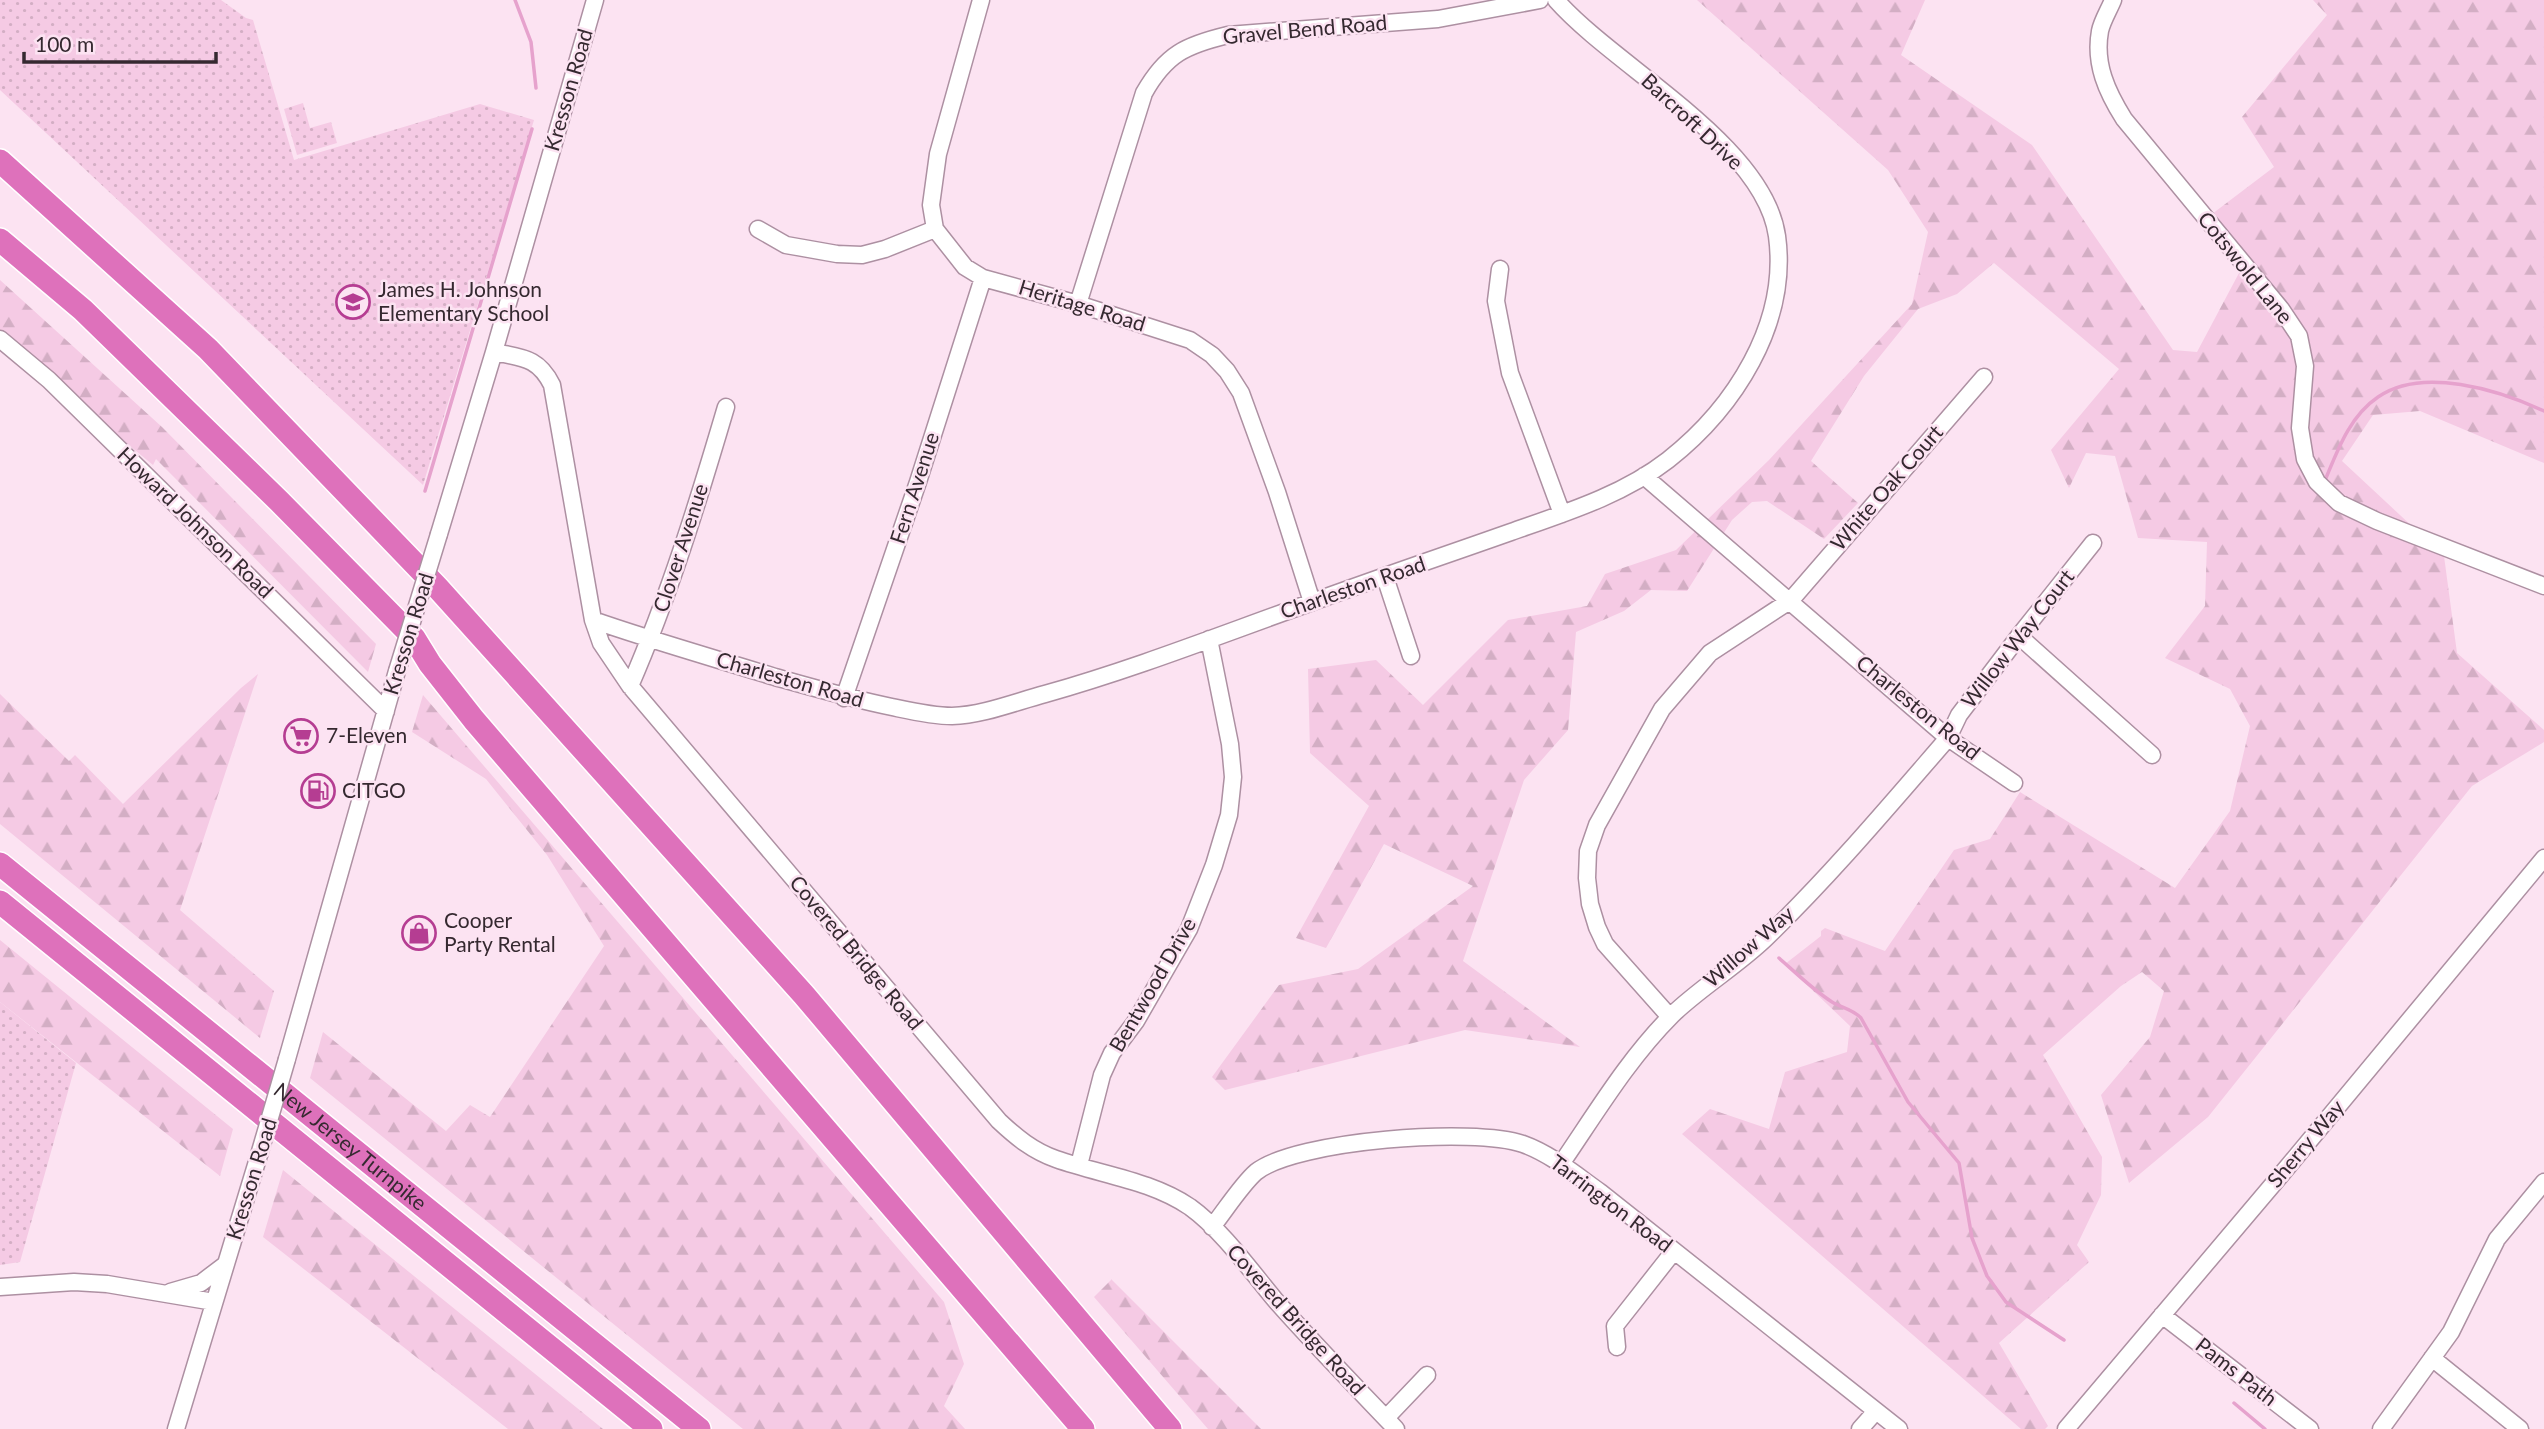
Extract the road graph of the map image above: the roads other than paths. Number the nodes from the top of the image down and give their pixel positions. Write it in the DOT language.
graph roads {
  1 [pos="594,0"];
  2 [pos="981,0"];
  3 [pos="1540,0"];
  4 [pos="1556,0"];
  5 [pos="2113,0"];
  6 [pos="0,161"];
  7 [pos="758,229"];
  8 [pos="935,229"];
  9 [pos="0,240"];
  10 [pos="1500,269"];
  11 [pos="983,278"];
  12 [pos="1078,304"];
  13 [pos="0,339"];
  14 [pos="494,352"];
  15 [pos="1984,377"];
  16 [pos="726,407"];
  17 [pos="1644,475"];
  18 [pos="1562,514"];
  19 [pos="2093,543"];
  20 [pos="1385,577"];
  21 [pos="2544,586"];
  22 [pos="1791,600"];
  23 [pos="1312,602"];
  24 [pos="593,620"];
  25 [pos="2019,635"];
  26 [pos="650,639"];
  27 [pos="1209,639"];
  28 [pos="1411,656"];
  29 [pos="630,687"];
  30 [pos="844,698"];
  31 [pos="386,711"];
  32 [pos="1948,738"];
  33 [pos="2152,755"];
  34 [pos="2014,783"];
  35 [pos="0,864"];
  36 [pos="2542,865"];
  37 [pos="0,902"];
  38 [pos="1670,1017"];
  39 [pos="1561,1164"];
  40 [pos="1079,1165"];
  41 [pos="2544,1182"];
  42 [pos="1212,1227"];
  43 [pos="1674,1251"];
  44 [pos="226,1264"];
  45 [pos="0,1287"];
  46 [pos="163,1293"];
  47 [pos="214,1302"];
  48 [pos="2162,1315"];
  49 [pos="1617,1347"];
  50 [pos="2432,1358"];
  51 [pos="1427,1375"];
  52 [pos="1876,1411"];
  53 [pos="1391,1424"];
  54 [pos="176,1429"];
  55 [pos="651,1429"];
  56 [pos="699,1429"];
  57 [pos="1083,1429"];
  58 [pos="1170,1429"];
  59 [pos="1860,1429"];
  60 [pos="1899,1429"];
  61 [pos="2066,1429"];
  62 [pos="2310,1429"];
  63 [pos="2381,1429"];
  64 [pos="2520,1429"];
  1 -- 14 [label="street, Kresson Road"];
  2 -- 8 [label="street"];
  3 -- 12 [label="street, Gravel Bend Road"];
  4 -- 17 [label="street, Barcroft Drive"];
  5 -- 21 [label="street, Cotswold Lane"];
  6 -- 58 [label="highway"];
  7 -- 8 [label="street"];
  8 -- 11 [label="street, Heritage Road"];
  9 -- 57 [label="highway"];
  10 -- 18 [label="street"];
  11 -- 12 [label="street, Heritage Road"];
  11 -- 30 [label="street, Fern Avenue"];
  12 -- 23 [label="street, Heritage Road"];
  13 -- 31 [label="street, Howard Johnson Road"];
  14 -- 24 [label="street, Covered Bridge Road"];
  14 -- 31 [label="street, Kresson Road, bridge"];
  15 -- 22 [label="street, White Oak Court"];
  16 -- 26 [label="street, Clover Avenue"];
  17 -- 18 [label="street, Charleston Road"];
  17 -- 22 [label="street, Charleston Road"];
  18 -- 20 [label="street, Charleston Road"];
  19 -- 25 [label="street, Willow Way Court"];
  20 -- 23 [label="street, Charleston Road"];
  20 -- 28 [label="street"];
  22 -- 32 [label="street, Charleston Road"];
  22 -- 38 [label="street, White Oak Court"];
  23 -- 27 [label="street, Charleston Road"];
  24 -- 26 [label="street, Charleston Road"];
  24 -- 29 [label="street, Covered Bridge Road"];
  25 -- 32 [label="street, Willow Way Court"];
  25 -- 33 [label="street"];
  26 -- 29 [label="street, Clover Avenue"];
  26 -- 30 [label="street, Charleston Road"];
  27 -- 30 [label="street, Charleston Road"];
  27 -- 40 [label="street, Bentwood Drive"];
  29 -- 40 [label="street, Covered Bridge Road"];
  31 -- 44 [label="street, Kresson Road, bridge"];
  32 -- 34 [label="street, Charleston Road"];
  32 -- 38 [label="street, Willow Way"];
  35 -- 56 [label="highway, New Jersey Turnpike"];
  36 -- 48 [label="street, Sherry Way"];
  37 -- 55 [label="highway, New Jersey Turnpike"];
  38 -- 39 [label="street, Willow Way"];
  39 -- 42 [label="street, Tarrington Road"];
  39 -- 43 [label="street, Tarrington Road"];
  40 -- 42 [label="street, Covered Bridge Road"];
  41 -- 50 [label="street"];
  42 -- 53 [label="street, Covered Bridge Road"];
  43 -- 49 [label="street"];
  43 -- 52 [label="street, Tarrington Road"];
  44 -- 46 [label="street"];
  44 -- 47 [label="street, Kresson Road"];
  45 -- 46 [label="street"];
  46 -- 47 [label="street"];
  47 -- 54 [label="street, Kresson Road"];
  48 -- 61 [label="street, Sherry Way"];
  48 -- 62 [label="street, Pams Path"];
  50 -- 63 [label="street"];
  50 -- 64 [label="street"];
  51 -- 53 [label="street"];
  52 -- 59 [label="street"];
  52 -- 60 [label="street, Tarrington Road"];
}
